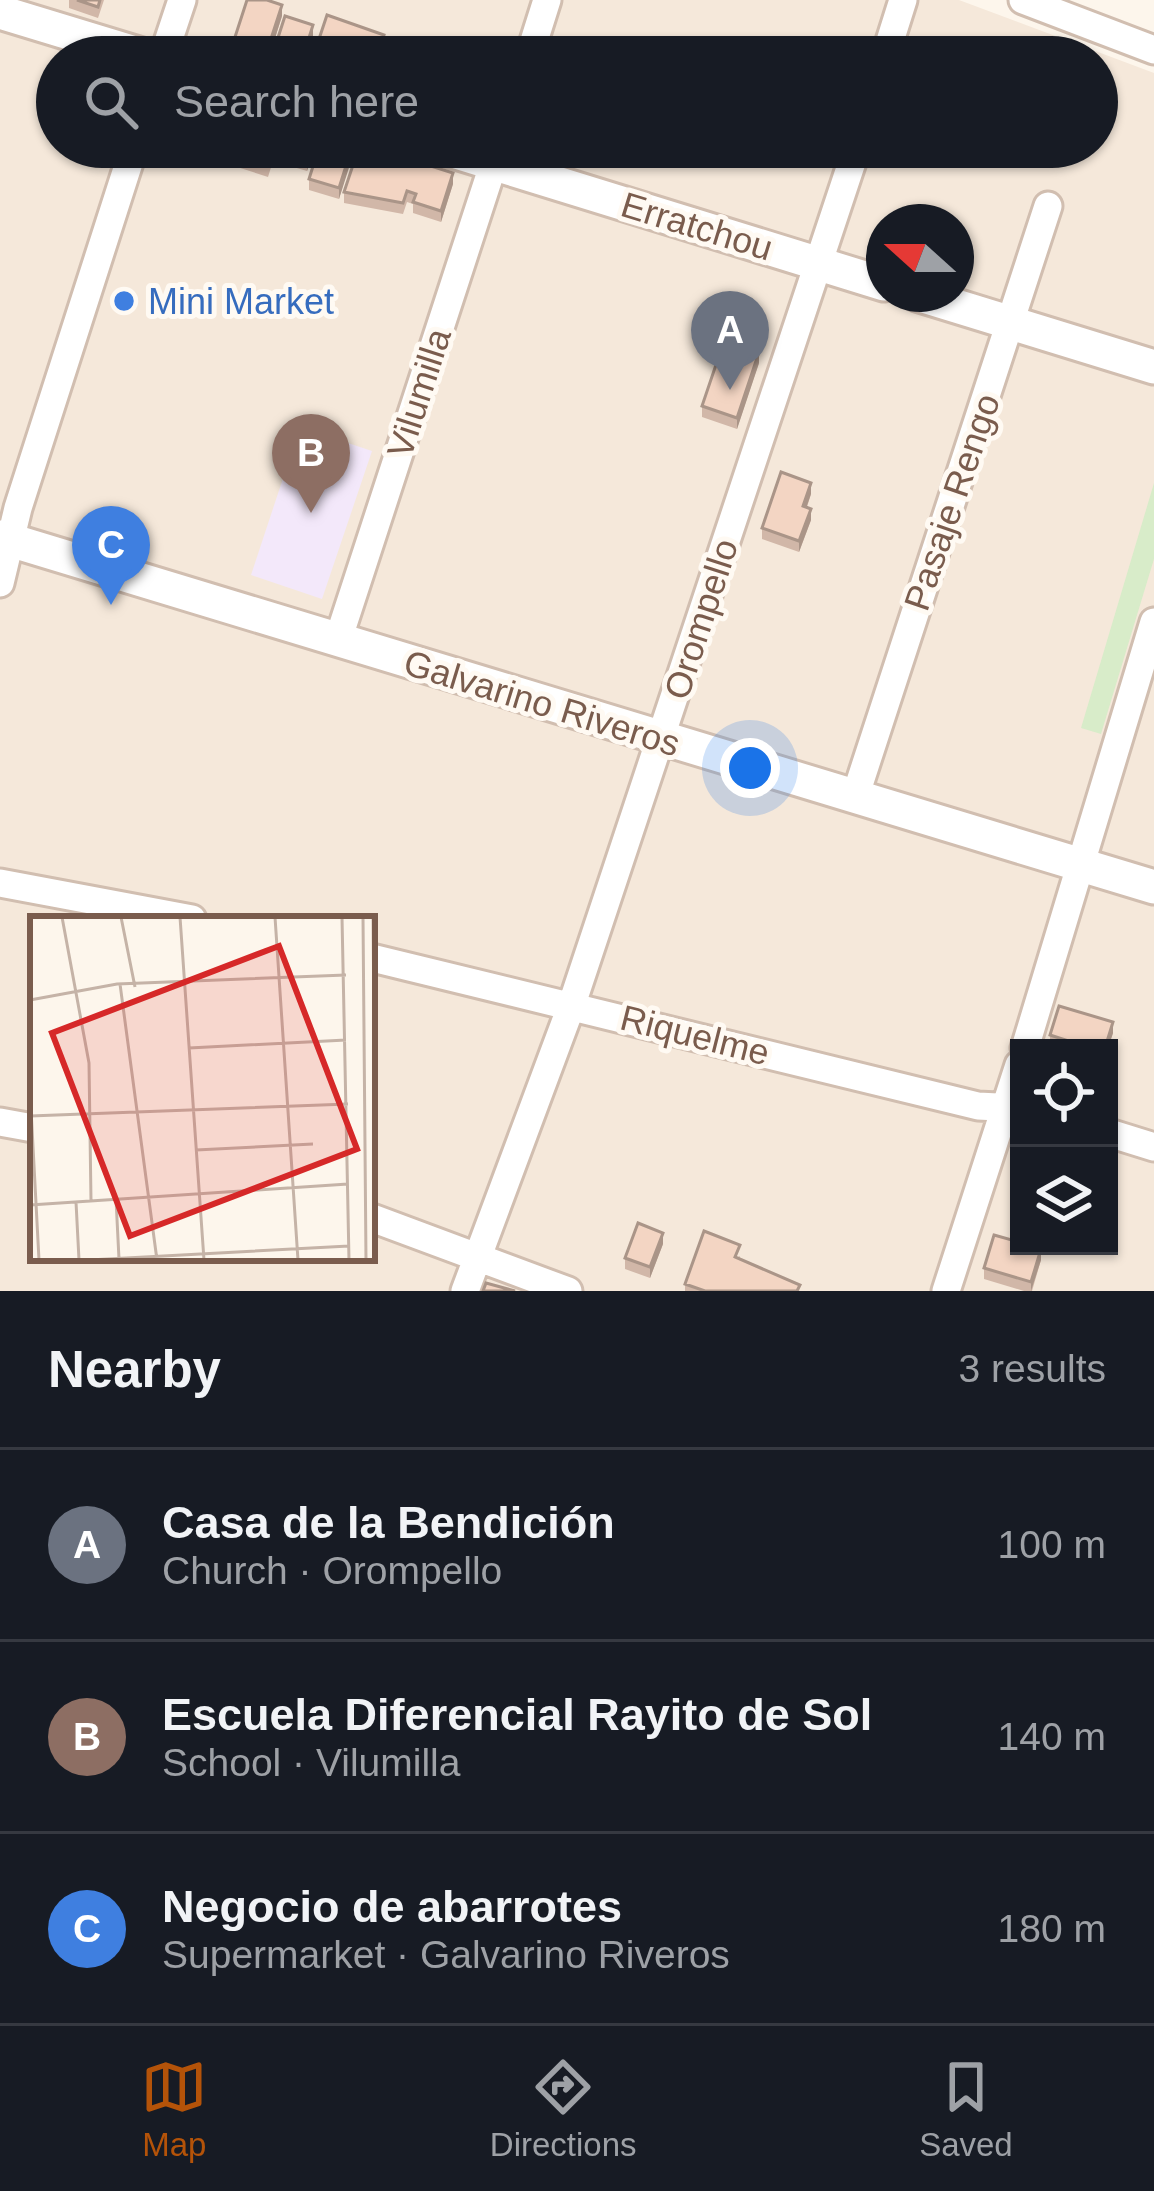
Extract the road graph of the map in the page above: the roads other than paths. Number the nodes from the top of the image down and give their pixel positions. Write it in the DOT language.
graph roads {
  1 [pos="182,0"];
  2 [pos="547,0"];
  3 [pos="903,0"];
  4 [pos="1023,0"];
  5 [pos="0,12"];
  6 [pos="79,36"];
  7 [pos="171,36"];
  8 [pos="536,36"];
  9 [pos="892,36"];
  10 [pos="1117,36"];
  11 [pos="1118,36"];
  12 [pos="1154,50"];
  13 [pos="127,168"];
  14 [pos="492,168"];
  15 [pos="535,168"];
  16 [pos="850,168"];
  17 [pos="1048,206"];
  18 [pos="820,264"];
  19 [pos="866,278"];
  20 [pos="974,311"];
  21 [pos="1012,323"];
  22 [pos="1154,367"];
  23 [pos="5,538"];
  24 [pos="0,583"];
  25 [pos="1154,622"];
  26 [pos="338,640"];
  27 [pos="662,740"];
  28 [pos="855,797"];
  29 [pos="1082,864"];
  30 [pos="0,883"];
  31 [pos="1154,887"];
  32 [pos="176,916"];
  33 [pos="375,959"];
  34 [pos="572,1004"];
  35 [pos="1027,1039"];
  36 [pos="1010,1108"];
  37 [pos="1010,1114"];
  38 [pos="0,1122"];
  39 [pos="30,1127"];
  40 [pos="1118,1136"];
  41 [pos="1154,1147"];
  42 [pos="375,1219"];
  43 [pos="477,1258"];
  44 [pos="949,1290"];
  45 [pos="465,1291"];
  46 [pos="568,1291"];
  1 -- 7 [label="street"];
  2 -- 8 [label="street"];
  3 -- 9 [label="street"];
  4 -- 10 [label="street"];
  5 -- 6 [label="street"];
  11 -- 12 [label="street"];
  13 -- 23 [label="street"];
  14 -- 26 [label="street, Vilumilla"];
  15 -- 18 [label="street, Erratchou"];
  16 -- 18 [label="street, Orompello"];
  17 -- 21 [label="street, Pasaje Rengo"];
  18 -- 19 [label="street, Erratchou"];
  18 -- 27 [label="street, Orompello"];
  20 -- 21 [label="street"];
  21 -- 22 [label="street"];
  21 -- 28 [label="street, Pasaje Rengo"];
  23 -- 24 [label="street"];
  23 -- 26 [label="street, Galvarino Riveros"];
  25 -- 29 [label="street"];
  26 -- 27 [label="street, Galvarino Riveros"];
  27 -- 28 [label="street, Galvarino Riveros"];
  27 -- 34 [label="street, Orompello"];
  28 -- 29 [label="street, Galvarino Riveros"];
  29 -- 31 [label="street, Galvarino Riveros"];
  29 -- 35 [label="street"];
  30 -- 32 [label="street"];
  33 -- 34 [label="street, Riquelme"];
  34 -- 36 [label="street, Riquelme"];
  34 -- 43 [label="street, Orompello"];
  37 -- 44 [label="street"];
  38 -- 39 [label="street"];
  40 -- 41 [label="street"];
  42 -- 43 [label="street"];
  43 -- 45 [label="street, Orompello"];
  43 -- 46 [label="street"];
}
